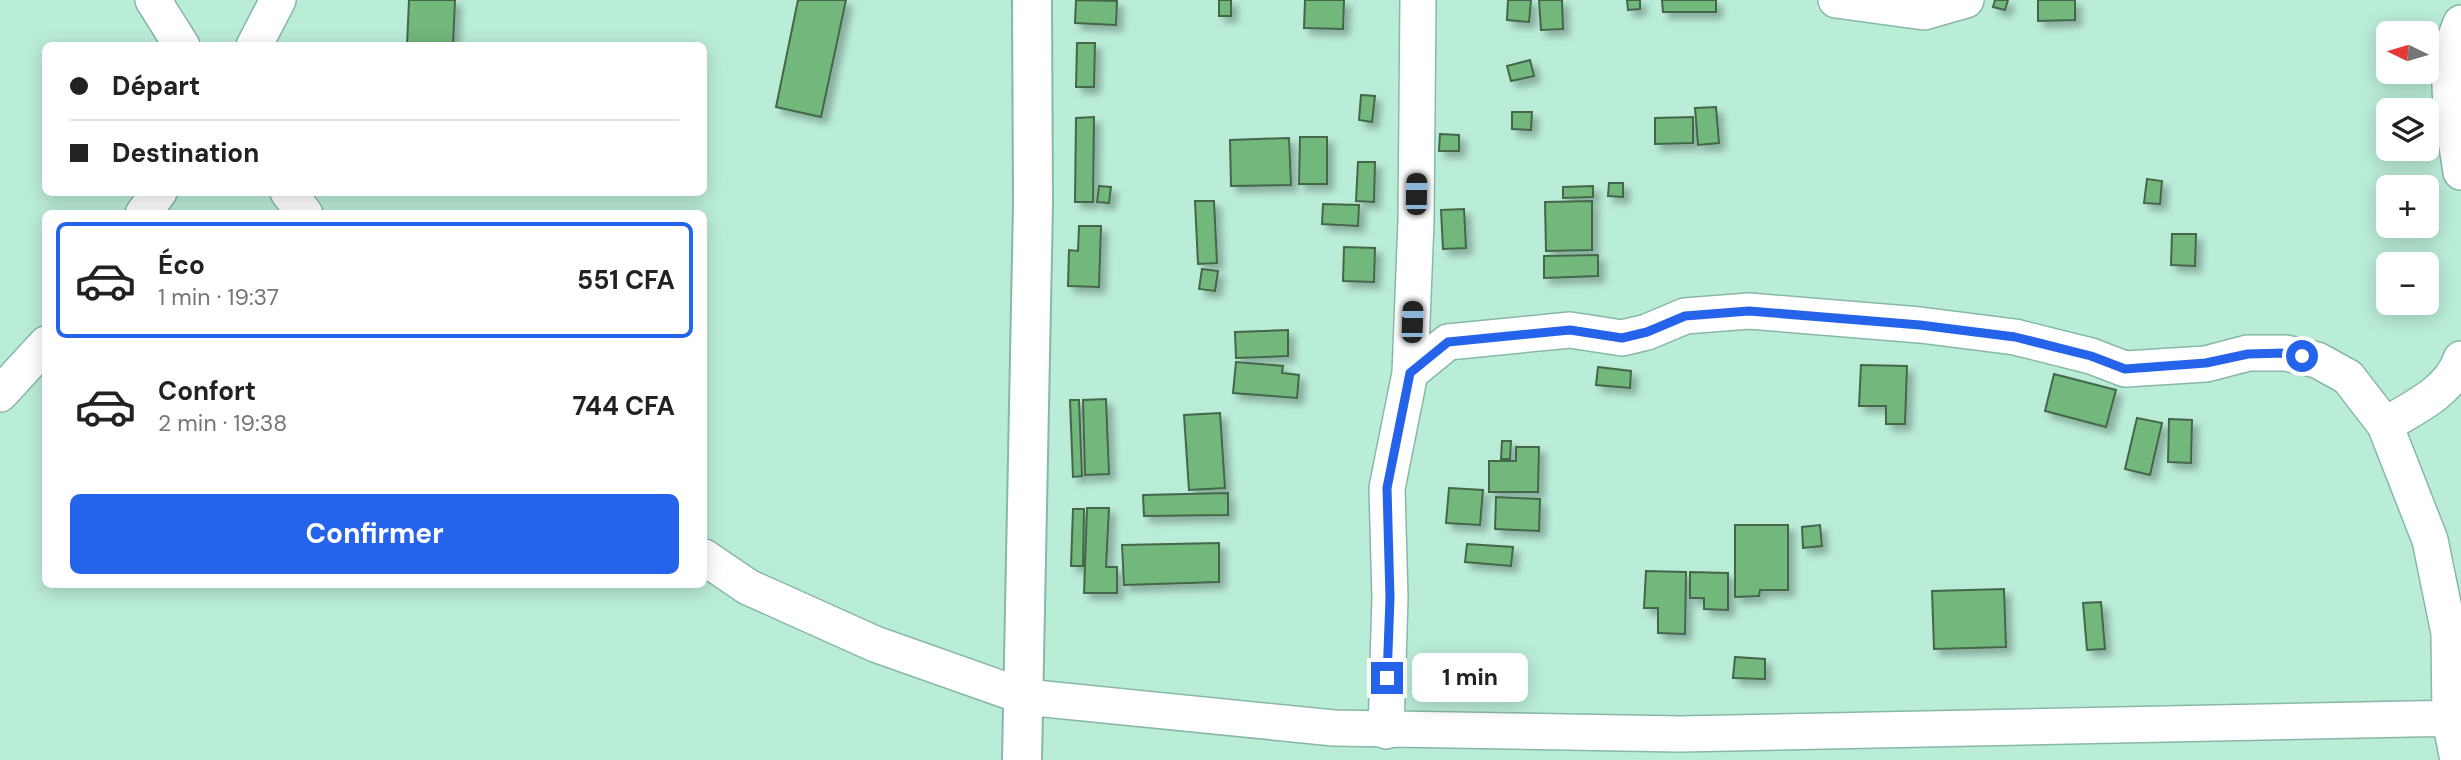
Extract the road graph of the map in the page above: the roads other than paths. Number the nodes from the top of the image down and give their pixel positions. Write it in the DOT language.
graph roads {
  1 [pos="153,0"];
  2 [pos="278,0"];
  3 [pos="1031,0"];
  4 [pos="1418,0"];
  5 [pos="1836,0"];
  6 [pos="1966,0"];
  7 [pos="2461,23"];
  8 [pos="179,42"];
  9 [pos="256,42"];
  10 [pos="2461,172"];
  11 [pos="291,196"];
  12 [pos="302,210"];
  13 [pos="42,348"];
  14 [pos="2461,359"];
  15 [pos="1410,373"];
  16 [pos="0,394"];
  17 [pos="2385,425"];
  18 [pos="707,559"];
  19 [pos="1025,697"];
  20 [pos="2456,718"];
  21 [pos="1386,731"];
  22 [pos="1023,760"];
  23 [pos="2458,760"];
  1 -- 8 [label="street"];
  2 -- 9 [label="street"];
  3 -- 19 [label="street"];
  4 -- 15 [label="street"];
  5 -- 6 [label="street"];
  7 -- 10 [label="street"];
  11 -- 12 [label="street"];
  13 -- 16 [label="street"];
  14 -- 17 [label="street"];
  15 -- 17 [label="street"];
  15 -- 21 [label="street"];
  17 -- 20 [label="street"];
  18 -- 19 [label="street"];
  19 -- 21 [label="street"];
  19 -- 22 [label="street"];
  20 -- 21 [label="street"];
  20 -- 23 [label="street"];
}
